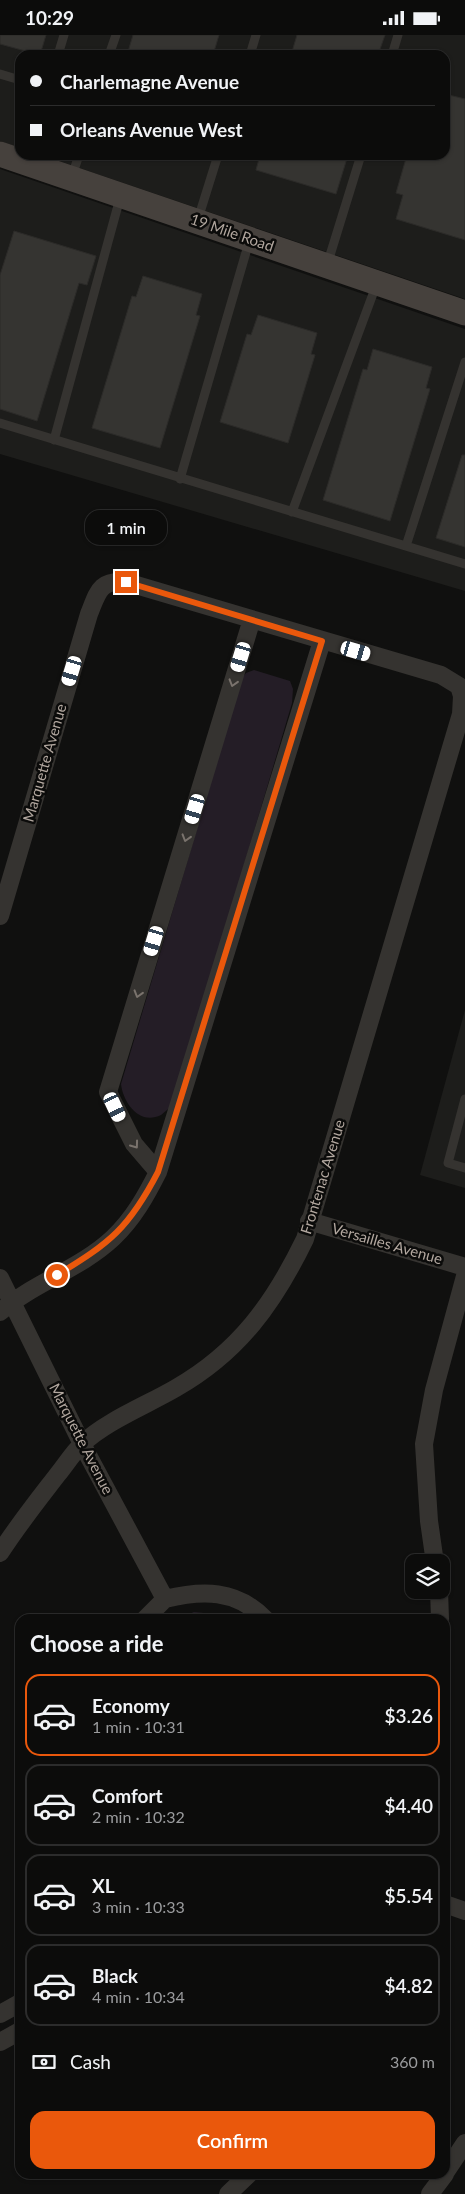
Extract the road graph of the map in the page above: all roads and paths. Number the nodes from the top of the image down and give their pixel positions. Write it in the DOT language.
graph roads {
  1 [pos="64,35"];
  2 [pos="116,35"];
  3 [pos="256,35"];
  4 [pos="398,35"];
  5 [pos="60,50"];
  6 [pos="112,50"];
  7 [pos="252,50"];
  8 [pos="394,50"];
  9 [pos="0,73"];
  10 [pos="15,78"];
  11 [pos="24,160"];
  12 [pos="78,160"];
  13 [pos="216,160"];
  14 [pos="359,160"];
  15 [pos="72,179"];
  16 [pos="121,195"];
  17 [pos="197,221"];
  18 [pos="250,239"];
  19 [pos="326,266"];
  20 [pos="377,283"];
  21 [pos="465,313"];
  22 [pos="465,362"];
  23 [pos="0,423"];
  24 [pos="54,440"];
  25 [pos="180,479"];
  26 [pos="292,512"];
  27 [pos="406,546"];
  28 [pos="465,564"];
  29 [pos="252,619"];
  30 [pos="322,641"];
  31 [pos="0,916"];
  32 [pos="465,1099"];
  33 [pos="465,1168"];
  34 [pos="158,1172"];
  35 [pos="310,1221"];
  36 [pos="465,1267"];
  37 [pos="465,1276"];
  38 [pos="0,1279"];
  39 [pos="6,1307"];
  40 [pos="82,1444"];
  41 [pos="0,1553"];
  42 [pos="434,1554"];
  43 [pos="165,1599"];
  44 [pos="439,1599"];
  45 [pos="150,1614"];
  46 [pos="257,1614"];
  47 [pos="440,1614"];
  48 [pos="450,1906"];
  49 [pos="465,1911"];
  50 [pos="15,2006"];
  51 [pos="0,2014"];
  52 [pos="15,2034"];
  53 [pos="0,2042"];
  54 [pos="465,2143"];
  55 [pos="450,2166"];
  56 [pos="244,2179"];
  57 [pos="441,2179"];
  58 [pos="228,2194"];
  59 [pos="430,2194"];
  1 -- 5 [label="lane"];
  2 -- 6 [label="lane"];
  3 -- 7 [label="lane"];
  4 -- 8 [label="lane"];
  9 -- 10 [label="lane"];
  11 -- 15 [label="street, 19 Mile Road"];
  12 -- 15 [label="lane"];
  13 -- 17 [label="lane"];
  14 -- 19 [label="lane"];
  15 -- 16 [label="street, 19 Mile Road"];
  16 -- 17 [label="street, 19 Mile Road"];
  16 -- 24 [label="lane"];
  17 -- 18 [label="street, 19 Mile Road"];
  18 -- 19 [label="street, 19 Mile Road"];
  18 -- 25 [label="lane"];
  19 -- 20 [label="street, 19 Mile Road"];
  20 -- 21 [label="street, 19 Mile Road"];
  20 -- 26 [label="lane"];
  22 -- 27 [label="lane"];
  23 -- 24 [label="lane"];
  24 -- 25 [label="lane"];
  25 -- 26 [label="lane"];
  26 -- 27 [label="lane"];
  27 -- 28 [label="lane"];
  29 -- 30 [label="street"];
  29 -- 31 [label="street, Marquette Avenue"];
  29 -- 34 [label="street, one-way"];
  30 -- 34 [label="street"];
  30 -- 35 [label="street, Frontenac Avenue"];
  32 -- 33 [label="lane"];
  34 -- 39 [label="street"];
  35 -- 36 [label="street, Versailles Avenue"];
  35 -- 40 [label="street, Frontenac Avenue"];
  37 -- 42 [label="street"];
  38 -- 39 [label="street, Marquette Avenue"];
  39 -- 40 [label="street, Marquette Avenue"];
  40 -- 41 [label="street, Frontenac Avenue"];
  40 -- 43 [label="street, Marquette Avenue"];
  43 -- 45 [label="street"];
  43 -- 46 [label="street"];
  44 -- 47 [label="street"];
  48 -- 49 [label="street"];
  50 -- 51 [label="street"];
  52 -- 53 [label="street"];
  54 -- 55 [label="street"];
  56 -- 58 [label="street"];
  57 -- 59 [label="street"];
}
